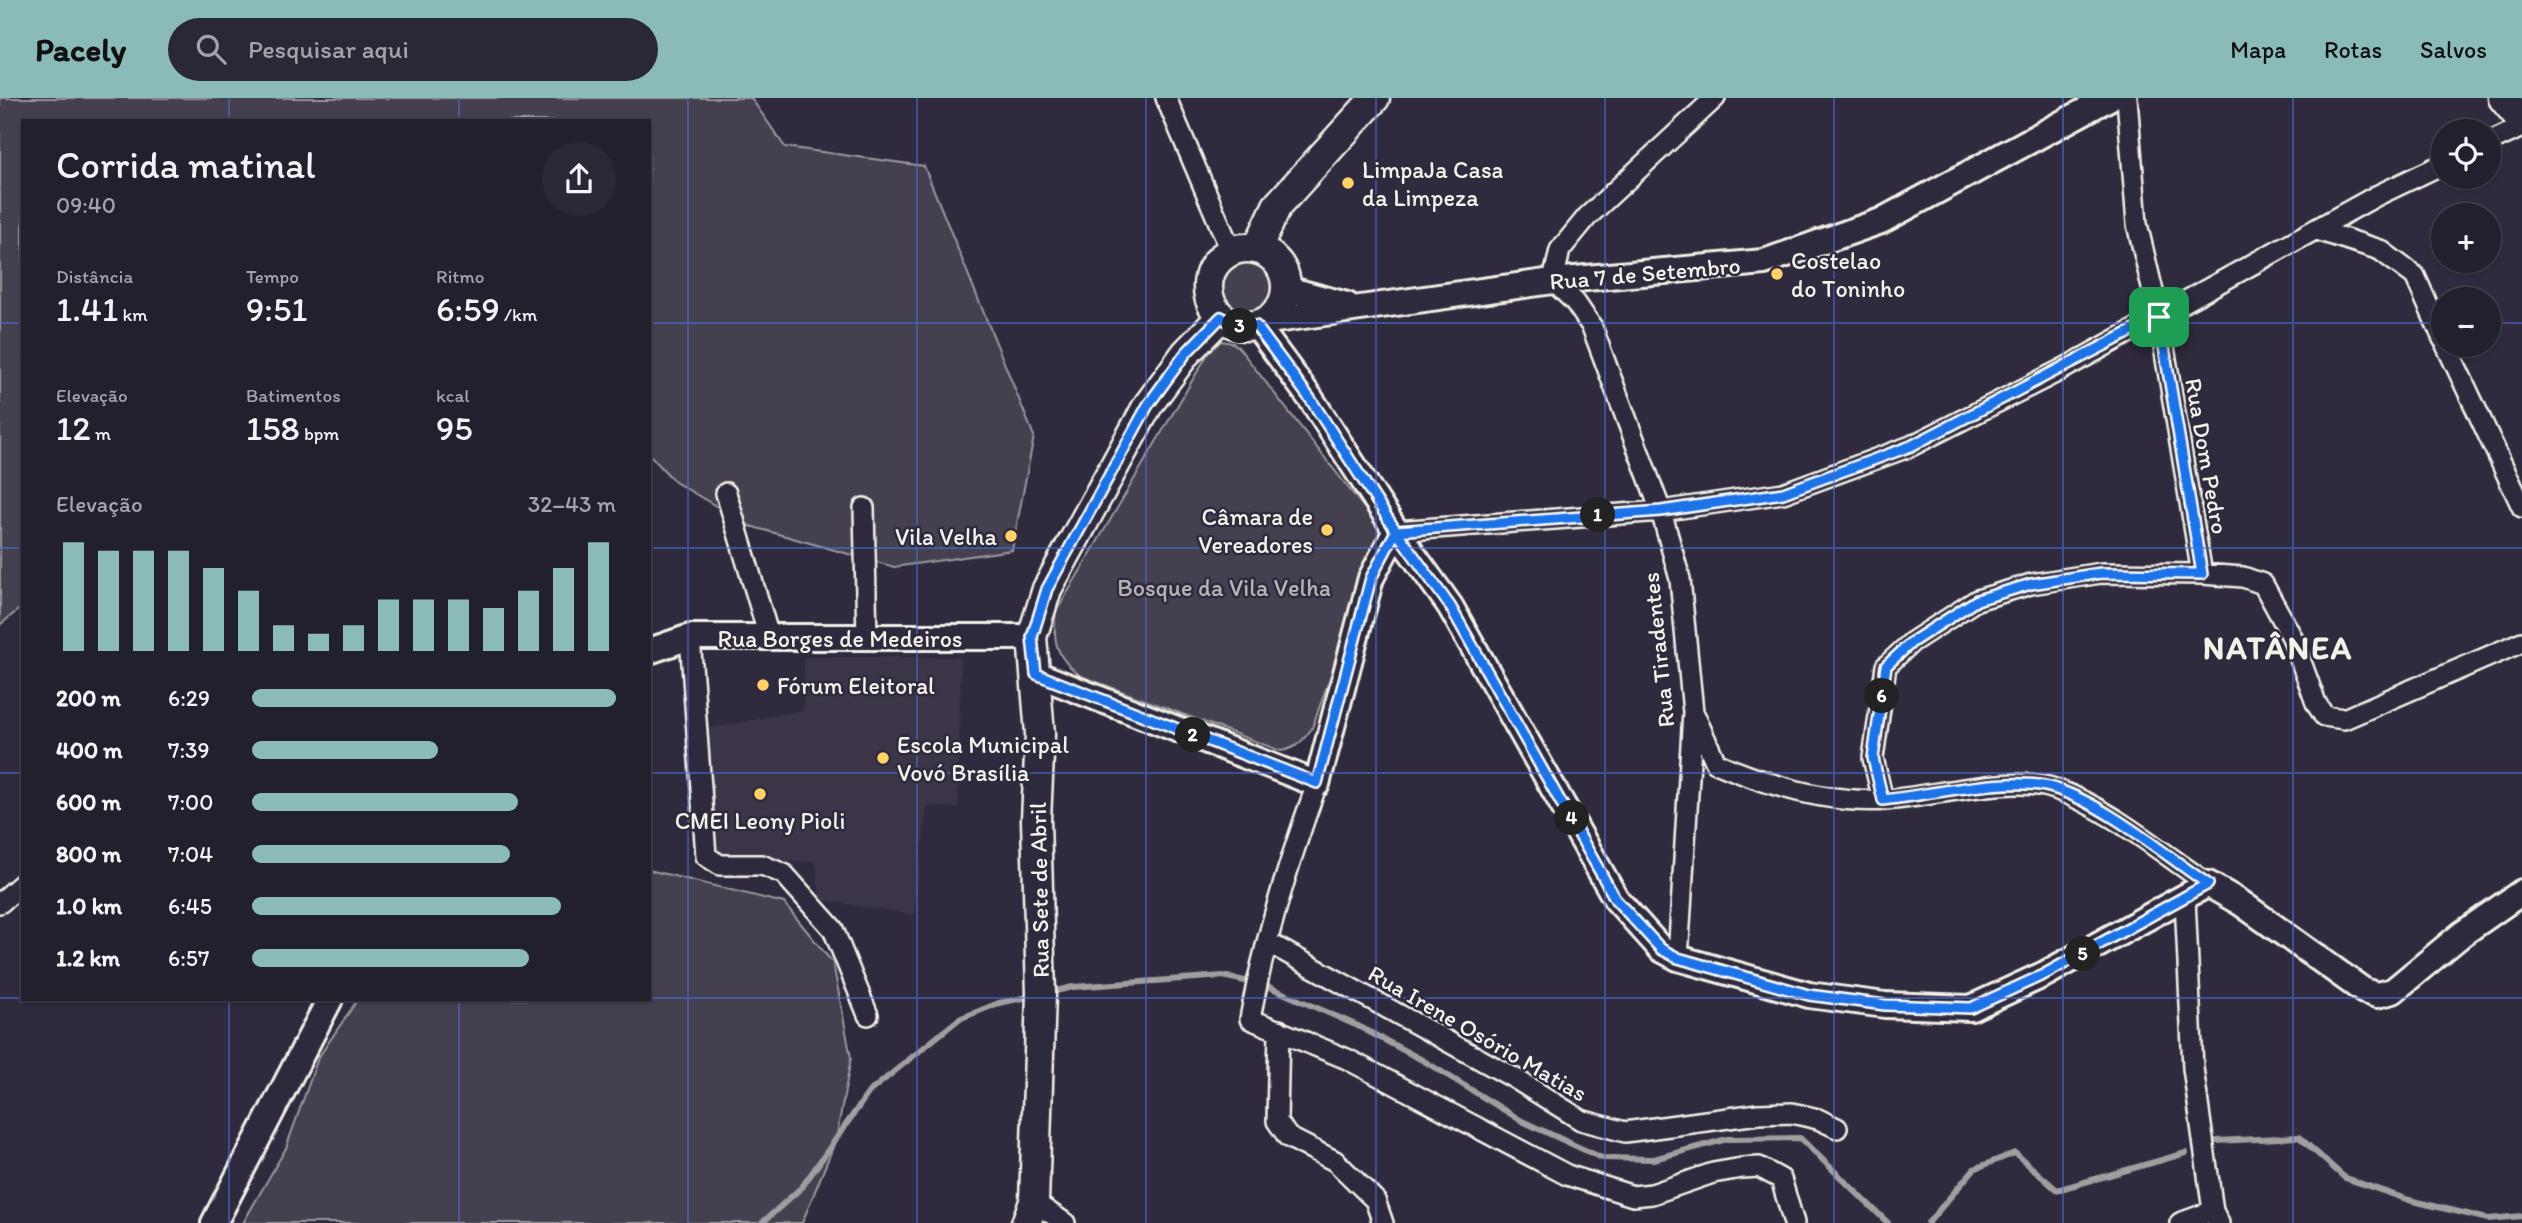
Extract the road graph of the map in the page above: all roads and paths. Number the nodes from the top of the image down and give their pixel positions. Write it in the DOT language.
graph roads {
  1 [pos="1166,98"];
  2 [pos="1376,98"];
  3 [pos="1714,98"];
  4 [pos="2109,98"];
  5 [pos="2127,98"];
  6 [pos="2503,98"];
  7 [pos="2522,121"];
  8 [pos="2522,127"];
  9 [pos="2501,137"];
  10 [pos="2431,170"];
  11 [pos="2317,230"];
  12 [pos="1244,250"];
  13 [pos="1553,281"];
  14 [pos="1287,289"];
  15 [pos="1354,307"];
  16 [pos="2431,311"];
  17 [pos="1221,317"];
  18 [pos="2159,317"];
  19 [pos="1262,324"];
  20 [pos="2452,357"];
  21 [pos="726,493"];
  22 [pos="2522,507"];
  23 [pos="864,508"];
  24 [pos="1661,511"];
  25 [pos="1396,531"];
  26 [pos="2202,574"];
  27 [pos="690,637"];
  28 [pos="1032,637"];
  29 [pos="770,639"];
  30 [pos="867,639"];
  31 [pos="2522,642"];
  32 [pos="651,650"];
  33 [pos="1036,674"];
  34 [pos="1693,712"];
  35 [pos="1317,783"];
  36 [pos="1883,800"];
  37 [pos="2208,884"];
  38 [pos="21,885"];
  39 [pos="2522,892"];
  40 [pos="2185,899"];
  41 [pos="0,904"];
  42 [pos="1269,943"];
  43 [pos="1678,958"];
  44 [pos="329,1001"];
  45 [pos="868,1015"];
  46 [pos="1279,1030"];
  47 [pos="1837,1128"];
  48 [pos="1030,1212"];
  49 [pos="2216,1217"];
  50 [pos="214,1223"];
  51 [pos="1065,1223"];
  52 [pos="1383,1223"];
  53 [pos="1794,1223"];
  54 [pos="2180,1223"];
  1 -- 12 [label="street"];
  2 -- 12 [label="main road"];
  3 -- 13 [label="street"];
  4 -- 13 [label="street, Rua 7 de Setembro"];
  5 -- 18 [label="street, Rua Dom Pedro"];
  6 -- 7 [label="main road"];
  8 -- 9 [label="street"];
  10 -- 11 [label="street"];
  11 -- 16 [label="street"];
  11 -- 18 [label="street"];
  12 -- 14 [label="main road"];
  12 -- 17 [label="main road"];
  13 -- 15 [label="street, Rua 7 de Setembro"];
  13 -- 24 [label="street, Rua Tiradentes"];
  14 -- 15 [label="street, Rua 7 de Setembro"];
  14 -- 19 [label="main road"];
  15 -- 19 [label="street, Rua 7 de Setembro"];
  17 -- 19 [label="main road"];
  17 -- 28 [label="main road, Rua Sete de Abril"];
  18 -- 24 [label="street"];
  18 -- 26 [label="street, Rua Dom Pedro"];
  19 -- 25 [label="street"];
  20 -- 22 [label="street"];
  21 -- 29 [label="street"];
  23 -- 30 [label="street"];
  24 -- 25 [label="street"];
  24 -- 34 [label="street, Rua Tiradentes"];
  25 -- 35 [label="street"];
  25 -- 43 [label="street"];
  26 -- 31 [label="street"];
  26 -- 36 [label="street"];
  27 -- 29 [label="street, Rua Borges de Medeiros"];
  27 -- 32 [label="street, Rua Borges de Medeiros"];
  27 -- 45 [label="street"];
  28 -- 30 [label="street, Rua Borges de Medeiros"];
  28 -- 33 [label="main road, Rua Sete de Abril"];
  29 -- 30 [label="street, Rua Borges de Medeiros"];
  33 -- 35 [label="street"];
  33 -- 48 [label="main road, Rua Sete de Abril"];
  34 -- 36 [label="street"];
  34 -- 43 [label="street, Rua Tiradentes"];
  35 -- 42 [label="street"];
  36 -- 37 [label="street"];
  37 -- 39 [label="street"];
  37 -- 40 [label="street"];
  38 -- 41 [label="street"];
  40 -- 43 [label="street"];
  40 -- 49 [label="street"];
  42 -- 46 [label="street"];
  42 -- 47 [label="street, Rua Irene Osório Matias"];
  44 -- 50 [label="street"];
  46 -- 52 [label="street"];
  46 -- 53 [label="street"];
  48 -- 51 [label="street"];
  49 -- 54 [label="street"];
}
